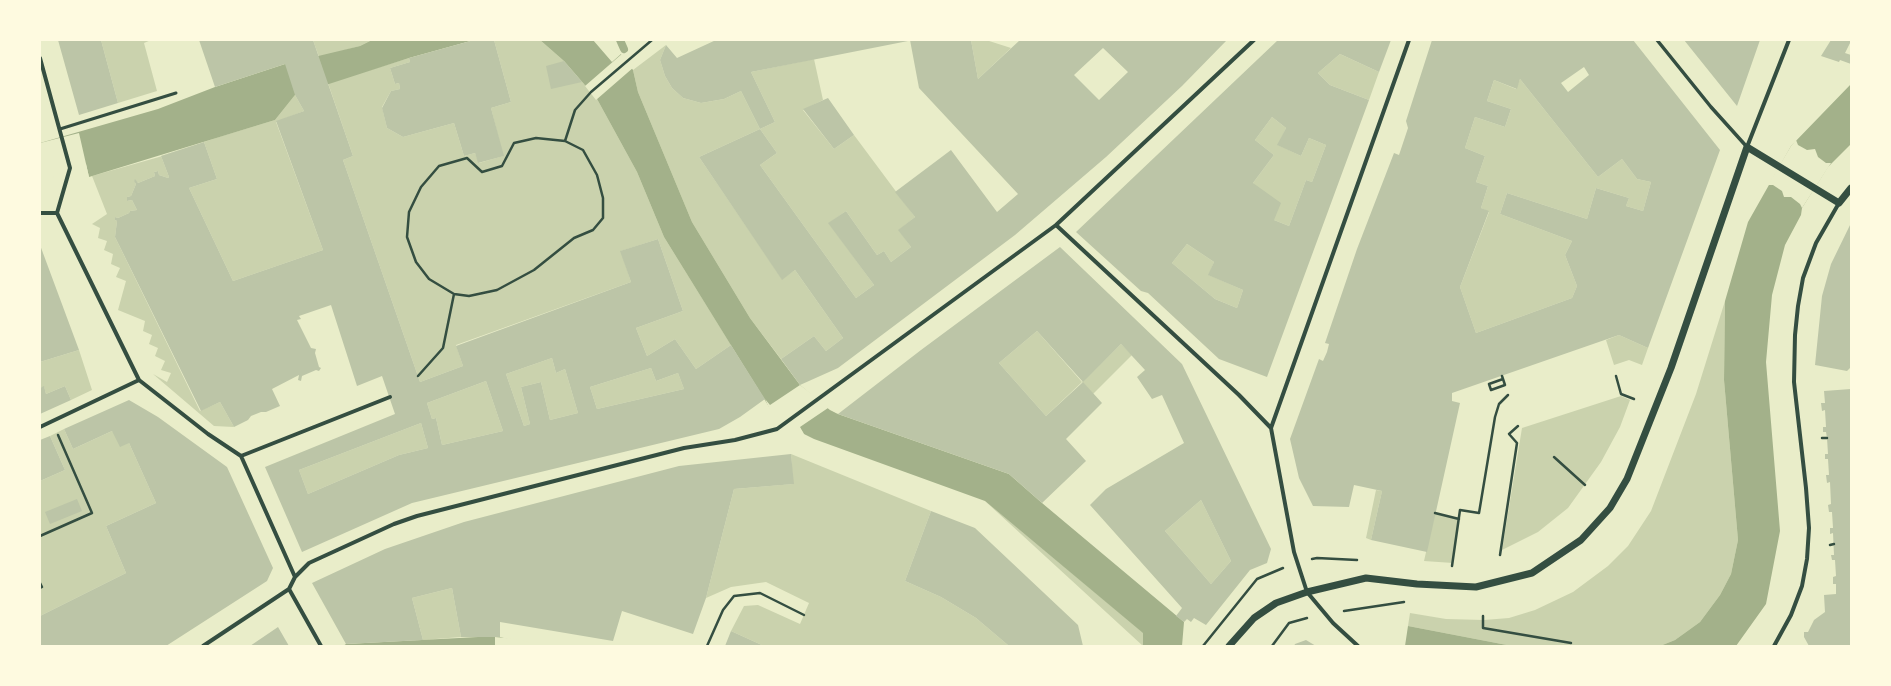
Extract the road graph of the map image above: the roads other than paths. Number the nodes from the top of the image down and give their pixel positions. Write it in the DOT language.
graph roads {
  1 [pos="1254,40"];
  2 [pos="1409,40"];
  3 [pos="1657,40"];
  4 [pos="1789,40"];
  5 [pos="40,58"];
  6 [pos="176,93"];
  7 [pos="60,129"];
  8 [pos="1747,147"];
  9 [pos="1851,188"];
  10 [pos="1839,203"];
  11 [pos="40,213"];
  12 [pos="57,213"];
  13 [pos="1056,225"];
  14 [pos="139,380"];
  15 [pos="390,397"];
  16 [pos="40,428"];
  17 [pos="1271,428"];
  18 [pos="241,456"];
  19 [pos="295,577"];
  20 [pos="289,589"];
  21 [pos="1307,592"];
  22 [pos="203,646"];
  23 [pos="321,646"];
  24 [pos="1229,646"];
  25 [pos="1358,646"];
  26 [pos="1774,646"];
  1 -- 13 [label="street"];
  2 -- 17 [label="street"];
  3 -- 8 [label="street"];
  4 -- 8 [label="street"];
  5 -- 7 [label="street"];
  6 -- 7 [label="lane"];
  7 -- 12 [label="street"];
  8 -- 10 [label="street"];
  8 -- 21 [label="street"];
  9 -- 10 [label="street"];
  10 -- 26 [label="street"];
  11 -- 12 [label="street"];
  12 -- 14 [label="street"];
  13 -- 17 [label="street"];
  13 -- 19 [label="street"];
  14 -- 16 [label="street"];
  14 -- 18 [label="street"];
  15 -- 18 [label="street"];
  17 -- 21 [label="street"];
  18 -- 19 [label="street"];
  19 -- 20 [label="street"];
  20 -- 22 [label="street"];
  20 -- 23 [label="street"];
  21 -- 24 [label="street"];
  21 -- 25 [label="street"];
}
